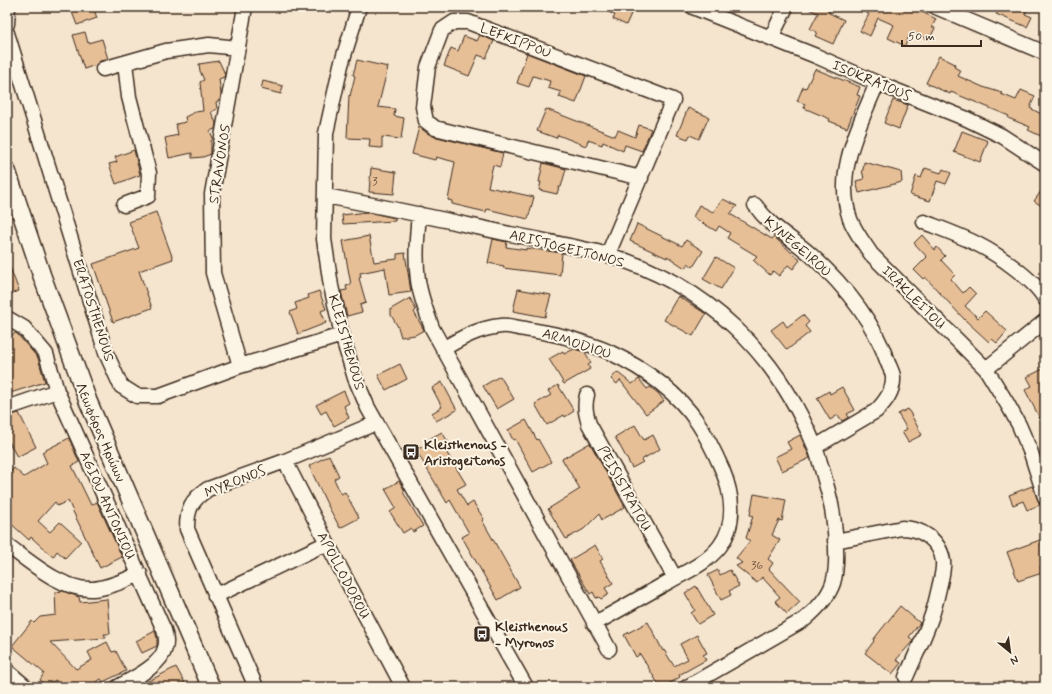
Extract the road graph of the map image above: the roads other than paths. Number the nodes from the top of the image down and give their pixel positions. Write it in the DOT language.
graph roads {
  1 [pos="8,7"];
  2 [pos="245,7"];
  3 [pos="360,7"];
  4 [pos="692,7"];
  5 [pos="786,7"];
  6 [pos="936,7"];
  7 [pos="7,24"];
  8 [pos="7,33"];
  9 [pos="771,38"];
  10 [pos="238,48"];
  11 [pos="1045,53"];
  12 [pos="125,64"];
  13 [pos="103,69"];
  14 [pos="877,83"];
  15 [pos="1045,164"];
  16 [pos="7,171"];
  17 [pos="641,178"];
  18 [pos="325,196"];
  19 [pos="124,205"];
  20 [pos="755,205"];
  21 [pos="12,207"];
  22 [pos="419,214"];
  23 [pos="924,222"];
  24 [pos="608,254"];
  25 [pos="1045,299"];
  26 [pos="7,318"];
  27 [pos="1045,321"];
  28 [pos="342,335"];
  29 [pos="443,349"];
  30 [pos="240,366"];
  31 [pos="986,369"];
  32 [pos="57,391"];
  33 [pos="587,395"];
  34 [pos="7,408"];
  35 [pos="376,423"];
  36 [pos="815,447"];
  37 [pos="286,461"];
  38 [pos="1045,497"];
  39 [pos="835,541"];
  40 [pos="327,544"];
  41 [pos="7,545"];
  42 [pos="140,574"];
  43 [pos="675,578"];
  44 [pos="215,596"];
  45 [pos="594,624"];
  46 [pos="609,649"];
  47 [pos="7,671"];
  48 [pos="906,677"];
  49 [pos="26,687"];
  50 [pos="118,687"];
  51 [pos="211,687"];
  52 [pos="256,687"];
  53 [pos="403,687"];
  54 [pos="526,687"];
  55 [pos="687,687"];
  1 -- 7 [label="street"];
  2 -- 10 [label="street, STRAVONOS"];
  3 -- 18 [label="street, KLEISTHENOUS"];
  4 -- 9 [label="street, ISOKRATOUS"];
  5 -- 9 [label="street"];
  6 -- 11 [label="street"];
  8 -- 30 [label="street, ERATOSTHENOUS"];
  9 -- 14 [label="street, ISOKRATOUS"];
  10 -- 12 [label="street"];
  10 -- 30 [label="street, STRAVONOS"];
  12 -- 13 [label="street"];
  12 -- 19 [label="street"];
  14 -- 15 [label="street, ISOKRATOUS"];
  14 -- 31 [label="street, IRAKLEITOU"];
  16 -- 21 [label="main road, Λεωφόρος Ηρώων"];
  17 -- 17 [label="street, LEFKIPPOU"];
  17 -- 24 [label="street, LEFKIPPOU"];
  18 -- 22 [label="street, ARISTOGEITONOS"];
  18 -- 28 [label="street, KLEISTHENOUS"];
  20 -- 36 [label="street, KYNEGEIROU"];
  21 -- 51 [label="main road, Λεωφόρος Ηρώων"];
  22 -- 24 [label="street, ARISTOGEITONOS"];
  22 -- 29 [label="street"];
  23 -- 25 [label="street"];
  24 -- 36 [label="street, ARISTOGEITONOS"];
  26 -- 32 [label="street, AGIOU ANTONIOU"];
  27 -- 31 [label="street"];
  28 -- 30 [label="street, ERATOSTHENOUS"];
  28 -- 35 [label="street, KLEISTHENOUS"];
  29 -- 43 [label="street, ARMODIOU"];
  29 -- 45 [label="street"];
  31 -- 38 [label="street, IRAKLEITOU"];
  32 -- 34 [label="street"];
  32 -- 42 [label="street, AGIOU ANTONIOU"];
  33 -- 43 [label="street, PEISISTRATOU"];
  35 -- 37 [label="street, MYRONOS"];
  35 -- 54 [label="street, KLEISTHENOUS"];
  36 -- 39 [label="street, ARISTOGEITONOS"];
  37 -- 40 [label="street, APOLLODOROU"];
  37 -- 44 [label="street, MYRONOS"];
  39 -- 48 [label="street"];
  39 -- 55 [label="street, ARISTOGEITONOS"];
  40 -- 44 [label="street"];
  40 -- 53 [label="street, APOLLODOROU"];
  41 -- 42 [label="street"];
  42 -- 50 [label="street, AGIOU ANTONIOU"];
  43 -- 45 [label="street, ARMODIOU"];
  44 -- 52 [label="street, MYRONOS"];
  45 -- 46 [label="street"];
  47 -- 49 [label="street"];
}
